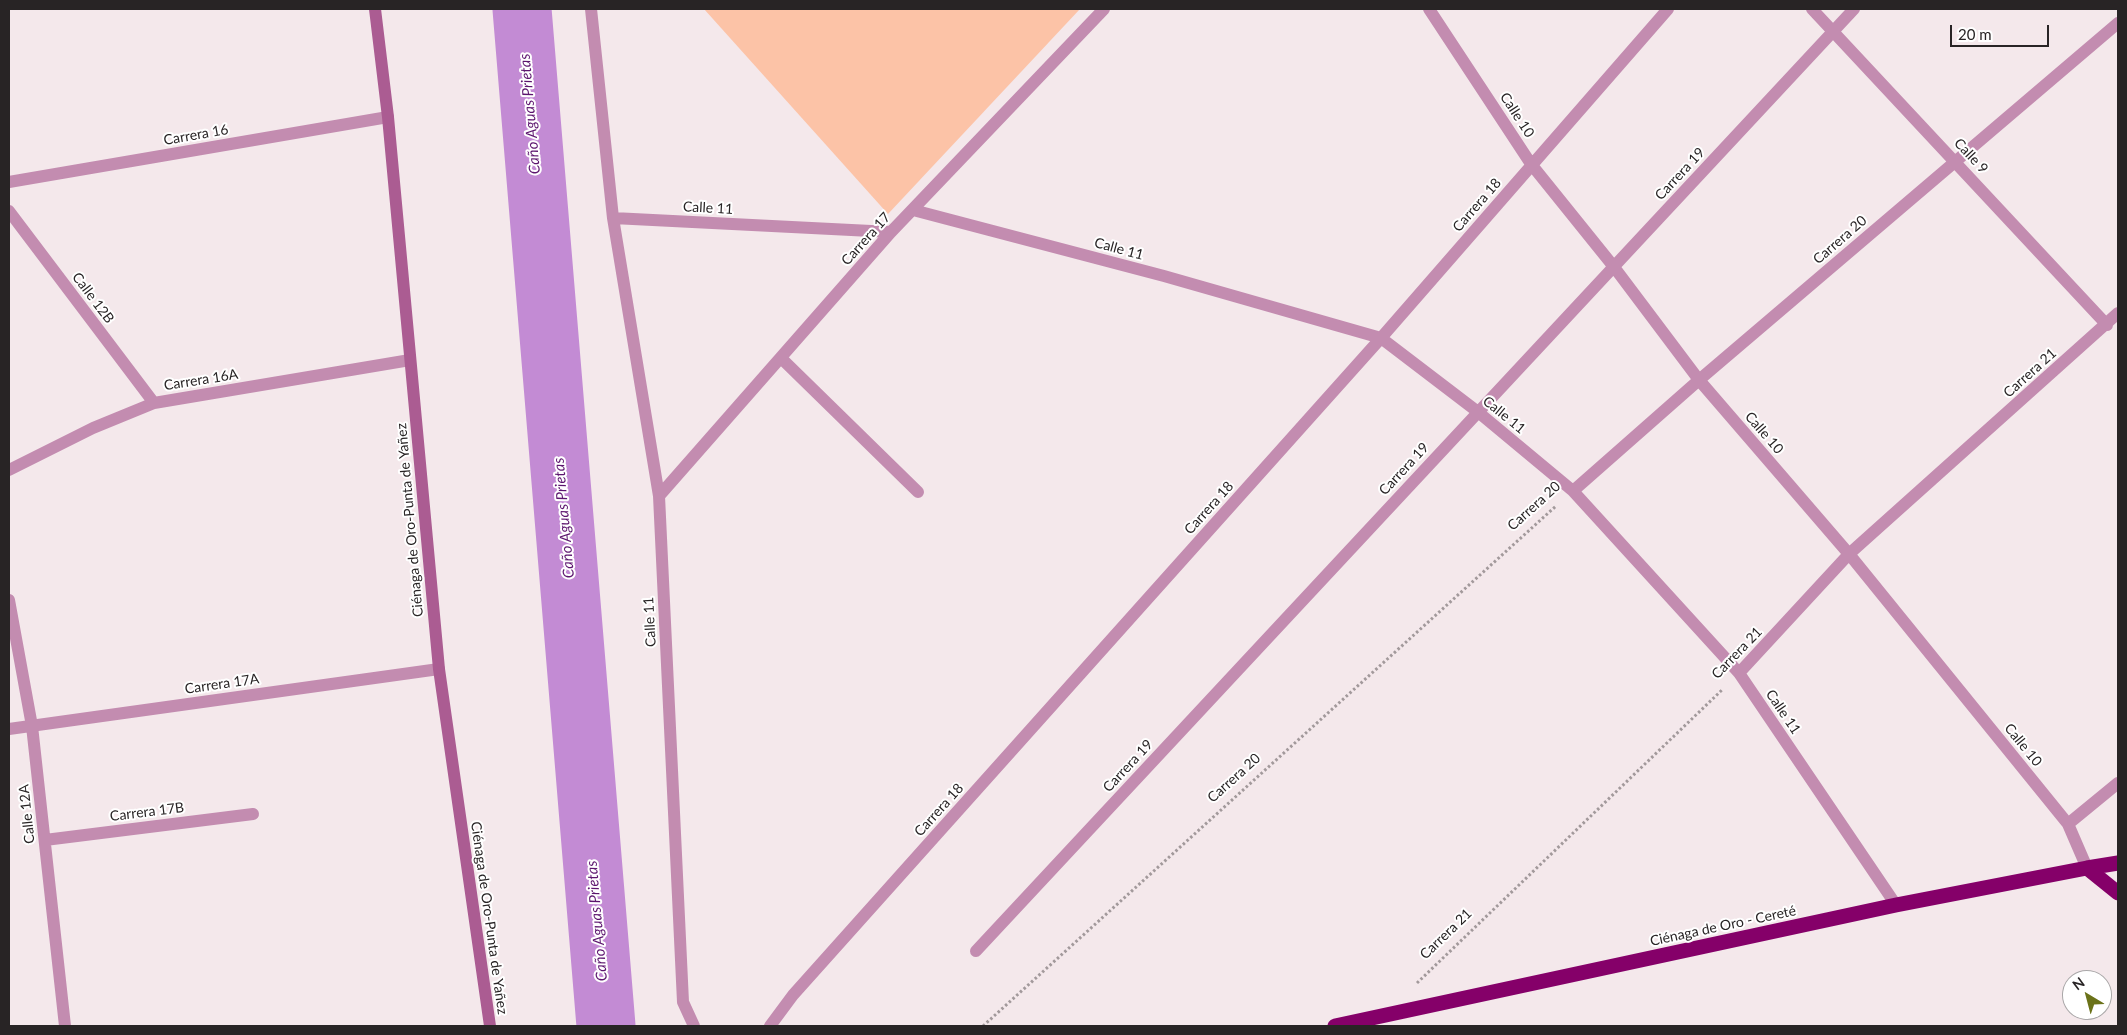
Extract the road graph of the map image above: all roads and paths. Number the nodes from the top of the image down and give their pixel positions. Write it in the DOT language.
graph roads {
  1 [pos="375,9"];
  2 [pos="591,9"];
  3 [pos="1104,9"];
  4 [pos="1428,9"];
  5 [pos="1668,9"];
  6 [pos="1812,9"];
  7 [pos="1854,9"];
  8 [pos="2118,24"];
  9 [pos="1833,31"];
  10 [pos="388,117"];
  11 [pos="1956,161"];
  12 [pos="1531,164"];
  13 [pos="9,182"];
  14 [pos="913,210"];
  15 [pos="9,211"];
  16 [pos="613,218"];
  17 [pos="891,232"];
  18 [pos="1614,267"];
  19 [pos="2118,314"];
  20 [pos="2107,325"];
  21 [pos="1381,338"];
  22 [pos="781,358"];
  23 [pos="410,360"];
  24 [pos="1699,380"];
  25 [pos="154,403"];
  26 [pos="1478,412"];
  27 [pos="9,470"];
  28 [pos="1573,490"];
  29 [pos="918,492"];
  30 [pos="659,496"];
  31 [pos="1849,554"];
  32 [pos="9,600"];
  33 [pos="439,669"];
  34 [pos="1739,673"];
  35 [pos="32,726"];
  36 [pos="9,730"];
  37 [pos="2118,783"];
  38 [pos="253,814"];
  39 [pos="2068,824"];
  40 [pos="45,840"];
  41 [pos="2118,863"];
  42 [pos="2087,868"];
  43 [pos="2118,893"];
  44 [pos="1896,905"];
  45 [pos="976,951"];
  46 [pos="1410,990"];
  47 [pos="66,1026"];
  48 [pos="490,1026"];
  49 [pos="694,1026"];
  50 [pos="770,1026"];
  51 [pos="983,1026"];
  52 [pos="1335,1026"];
  1 -- 10 [label="street, Ciénaga de Oro-Punta de Yañez"];
  2 -- 16 [label="street, Calle 11"];
  3 -- 14 [label="street, Carrera 17"];
  4 -- 12 [label="street, Calle 10"];
  5 -- 12 [label="street, Carrera 18"];
  6 -- 9 [label="street, Calle 9"];
  7 -- 9 [label="street, Carrera 19"];
  8 -- 11 [label="street, Carrera 20"];
  9 -- 11 [label="street, Calle 9"];
  9 -- 18 [label="street, Carrera 19"];
  10 -- 13 [label="street, Carrera 16"];
  10 -- 23 [label="street, Ciénaga de Oro-Punta de Yañez"];
  11 -- 20 [label="street, Calle 9"];
  11 -- 24 [label="street, Carrera 20"];
  12 -- 18 [label="street, Calle 10"];
  12 -- 21 [label="street, Carrera 18"];
  14 -- 17 [label="street, Carrera 17"];
  14 -- 21 [label="street, Calle 11"];
  15 -- 25 [label="street, Calle 12B"];
  16 -- 17 [label="street, Calle 11"];
  16 -- 30 [label="street, Calle 11"];
  17 -- 22 [label="street, Carrera 17"];
  18 -- 24 [label="street, Calle 10"];
  18 -- 26 [label="street, Carrera 19"];
  19 -- 20 [label="street, Carrera 21"];
  20 -- 31 [label="street, Carrera 21"];
  21 -- 26 [label="street, Calle 11"];
  21 -- 50 [label="street, Carrera 18"];
  22 -- 29 [label="street"];
  22 -- 30 [label="street, Carrera 17"];
  23 -- 25 [label="street, Carrera 16A"];
  23 -- 33 [label="street, Ciénaga de Oro-Punta de Yañez"];
  24 -- 28 [label="street, Carrera 20"];
  24 -- 31 [label="street, Calle 10"];
  25 -- 27 [label="street, Carrera 16A"];
  26 -- 28 [label="street, Calle 11"];
  26 -- 45 [label="street, Carrera 19"];
  28 -- 34 [label="street, Calle 11"];
  28 -- 51 [label="path, Carrera 20"];
  30 -- 49 [label="street, Calle 11"];
  31 -- 34 [label="street, Carrera 21"];
  31 -- 39 [label="street, Calle 10"];
  32 -- 35 [label="street, Calle 12A"];
  33 -- 35 [label="street, Carrera 17A"];
  33 -- 48 [label="street, Ciénaga de Oro-Punta de Yañez"];
  34 -- 44 [label="street, Calle 11"];
  34 -- 46 [label="path, Carrera 21"];
  35 -- 36 [label="street, Carrera 17A"];
  35 -- 40 [label="street, Calle 12A"];
  37 -- 39 [label="street"];
  38 -- 40 [label="street, Carrera 17B"];
  39 -- 42 [label="street, Calle 10"];
  40 -- 47 [label="street, Calle 12A"];
  41 -- 42 [label="highway, Ciénaga de Oro - Cereté"];
  42 -- 43 [label="highway"];
  42 -- 44 [label="highway, Ciénaga de Oro - Cereté"];
  44 -- 52 [label="highway, Ciénaga de Oro - Cereté"];
}
